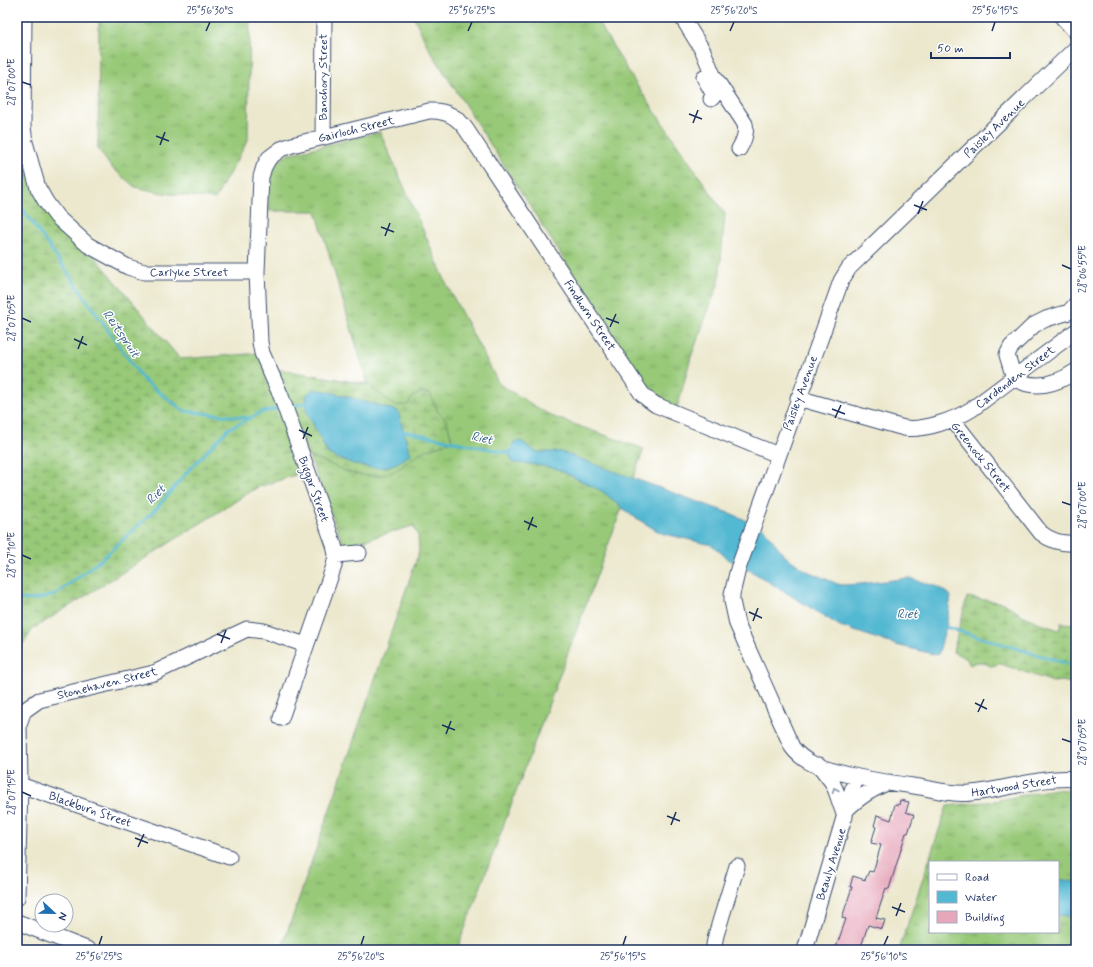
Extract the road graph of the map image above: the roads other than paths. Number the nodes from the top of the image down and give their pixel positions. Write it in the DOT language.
graph roads {
  1 [pos="24,17"];
  2 [pos="324,17"];
  3 [pos="682,17"];
  4 [pos="1062,17"];
  5 [pos="1076,32"];
  6 [pos="1076,48"];
  7 [pos="706,56"];
  8 [pos="711,99"];
  9 [pos="452,115"];
  10 [pos="323,137"];
  11 [pos="740,149"];
  12 [pos="266,162"];
  13 [pos="258,272"];
  14 [pos="1076,304"];
  15 [pos="1076,331"];
  16 [pos="1076,371"];
  17 [pos="1014,378"];
  18 [pos="798,398"];
  19 [pos="952,419"];
  20 [pos="778,455"];
  21 [pos="1076,543"];
  22 [pos="359,553"];
  23 [pos="336,555"];
  24 [pos="306,645"];
  25 [pos="281,718"];
  26 [pos="819,766"];
  27 [pos="856,777"];
  28 [pos="1076,779"];
  29 [pos="889,782"];
  30 [pos="20,785"];
  31 [pos="846,813"];
  32 [pos="229,857"];
  33 [pos="737,866"];
  34 [pos="17,898"];
  35 [pos="17,922"];
  36 [pos="90,950"];
  37 [pos="715,950"];
  38 [pos="805,950"];
  1 -- 13 [label="street, Carlyke Street"];
  2 -- 10 [label="street, Banchory Street"];
  3 -- 7 [label="street"];
  4 -- 5 [label="street"];
  6 -- 18 [label="street, Paisley Avenue"];
  7 -- 8 [label="street"];
  7 -- 11 [label="street"];
  9 -- 10 [label="street, Gairloch Street"];
  9 -- 20 [label="street, Findhorn Street"];
  10 -- 12 [label="street, Gairloch Street"];
  12 -- 13 [label="street, Biggar Street"];
  13 -- 23 [label="street, Biggar Street"];
  14 -- 17 [label="street"];
  15 -- 17 [label="street, Cardenden Street"];
  16 -- 17 [label="street"];
  17 -- 19 [label="street, Cardenden Street"];
  18 -- 19 [label="street, Greenock Street"];
  18 -- 20 [label="street, Paisley Avenue"];
  19 -- 21 [label="street, Greenock Street"];
  20 -- 26 [label="street, Paisley Avenue"];
  22 -- 23 [label="street"];
  23 -- 24 [label="street, Biggar Street"];
  24 -- 25 [label="street, Biggar Street"];
  24 -- 30 [label="street, Stonehaven Street"];
  26 -- 27 [label="street, Paisley Avenue"];
  31 -- 26 [label="street, one-way"];
  27 -- 29 [label="street, Hartwood Street"];
  27 -- 31 [label="street, Beauly Avenue"];
  28 -- 29 [label="street, Hartwood Street"];
  29 -- 31 [label="street"];
  30 -- 32 [label="street, Blackburn Street"];
  30 -- 34 [label="street"];
  31 -- 38 [label="street, Beauly Avenue"];
  33 -- 37 [label="street"];
  35 -- 36 [label="street"];
}
